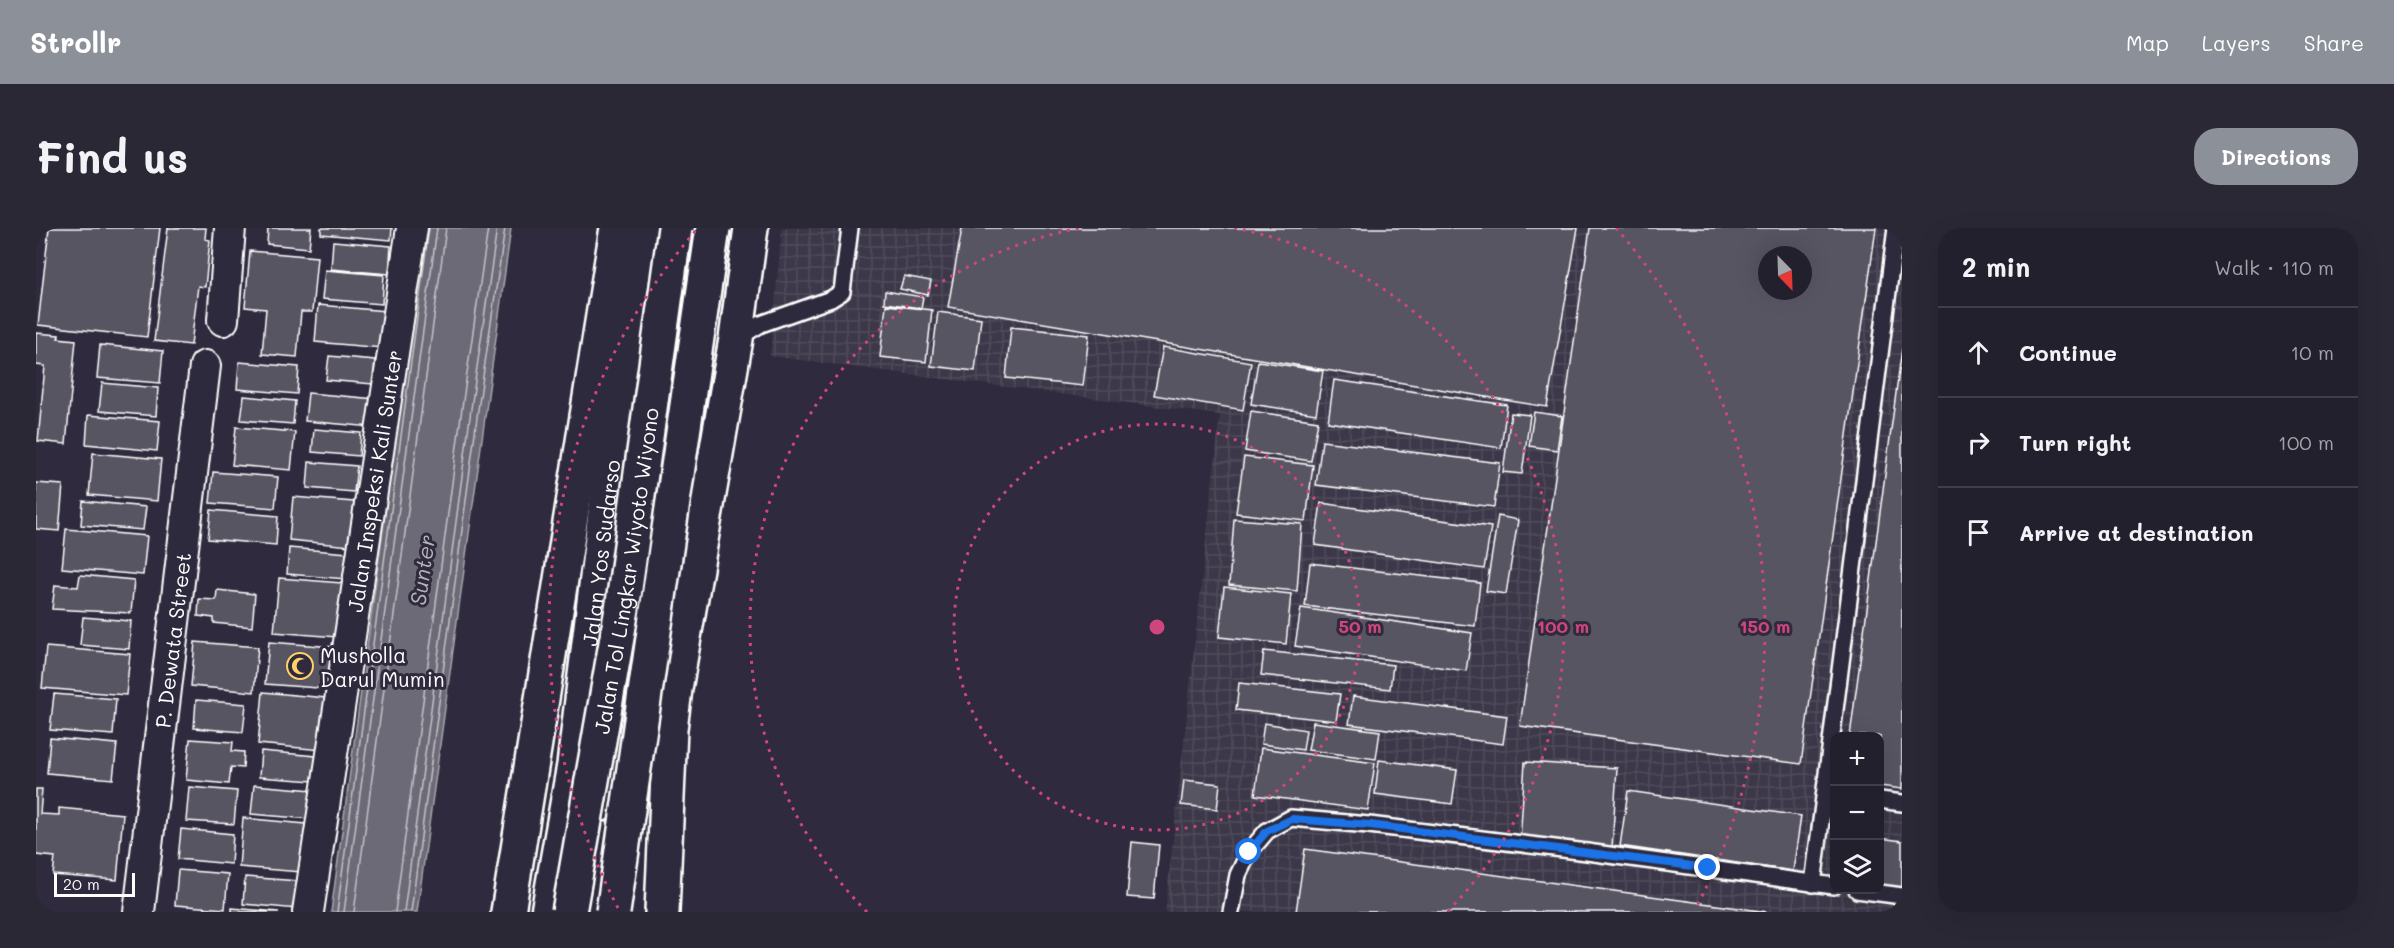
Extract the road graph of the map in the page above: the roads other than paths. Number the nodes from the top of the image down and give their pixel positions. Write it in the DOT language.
graph roads {
  1 [pos="230,228"];
  2 [pos="412,228"];
  3 [pos="617,228"];
  4 [pos="640,228"];
  5 [pos="664,228"];
  6 [pos="675,228"];
  7 [pos="713,228"];
  8 [pos="752,228"];
  9 [pos="850,228"];
  10 [pos="1896,228"];
  11 [pos="223,320"];
  12 [pos="736,339"];
  13 [pos="205,366"];
  14 [pos="670,729"];
  15 [pos="581,777"];
  16 [pos="1831,786"];
  17 [pos="656,788"];
  18 [pos="1830,793"];
  19 [pos="1884,801"];
  20 [pos="1902,803"];
  21 [pos="612,812"];
  22 [pos="1813,884"];
  23 [pos="1830,886"];
  24 [pos="1884,894"];
  25 [pos="1902,896"];
  26 [pos="139,912"];
  27 [pos="308,912"];
  28 [pos="508,912"];
  29 [pos="548,912"];
  30 [pos="561,912"];
  31 [pos="569,912"];
  32 [pos="595,912"];
  33 [pos="613,912"];
  34 [pos="640,912"];
  35 [pos="662,912"];
  36 [pos="1231,912"];
  1 -- 11 [label="street"];
  2 -- 27 [label="street, Jalan Inspeksi Kali Sunter"];
  3 -- 28 [label="highway"];
  4 -- 29 [label="highway, Jalan Yos Sudarso"];
  5 -- 15 [label="lane"];
  6 -- 31 [label="highway, Jalan Tol Lingkar Wiyoto Wiyono, bridge"];
  7 -- 33 [label="highway, Jalan Tol Lingkar Wiyoto Wiyono, bridge"];
  8 -- 12 [label="highway"];
  9 -- 12 [label="lane"];
  10 -- 16 [label="lane"];
  12 -- 14 [label="highway"];
  13 -- 26 [label="street, P. Dewata Street"];
  14 -- 17 [label="highway"];
  14 -- 35 [label="highway"];
  15 -- 21 [label="highway"];
  15 -- 30 [label="lane"];
  17 -- 21 [label="highway"];
  17 -- 34 [label="highway"];
  18 -- 22 [label="lane"];
  19 -- 20 [label="lane"];
  21 -- 32 [label="lane"];
  22 -- 23 [label="lane"];
  22 -- 36 [label="lane"];
  24 -- 25 [label="lane"];
}
